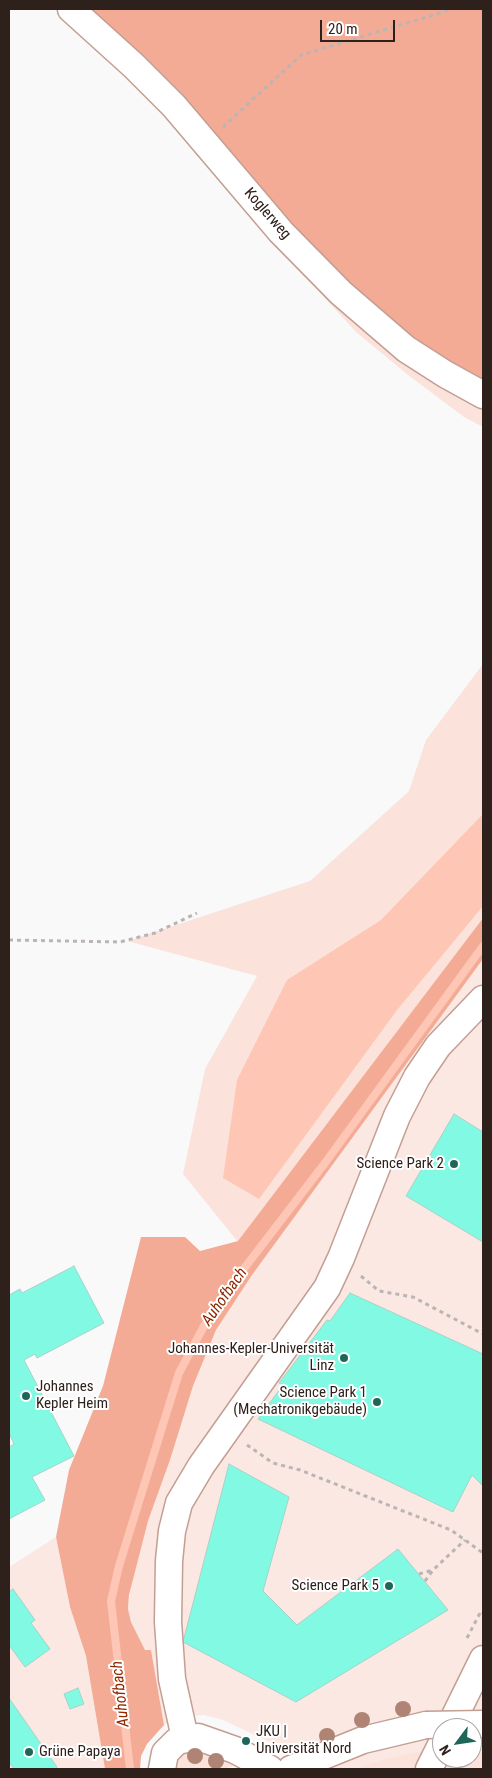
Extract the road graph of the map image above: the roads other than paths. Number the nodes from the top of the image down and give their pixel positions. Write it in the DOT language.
graph roads {
  1 [pos="71,9"];
  2 [pos="483,395"];
  3 [pos="483,999"];
  4 [pos="483,1659"];
  5 [pos="447,1718"];
  6 [pos="432,1733"];
  7 [pos="185,1738"];
  8 [pos="162,1769"];
  9 [pos="270,1769"];
  10 [pos="291,1769"];
  1 -- 2 [label="street, Koglerweg"];
  3 -- 7 [label="street"];
  4 -- 5 [label="street"];
  6 -- 10 [label="street"];
  7 -- 8 [label="street"];
  7 -- 9 [label="street"];
}
